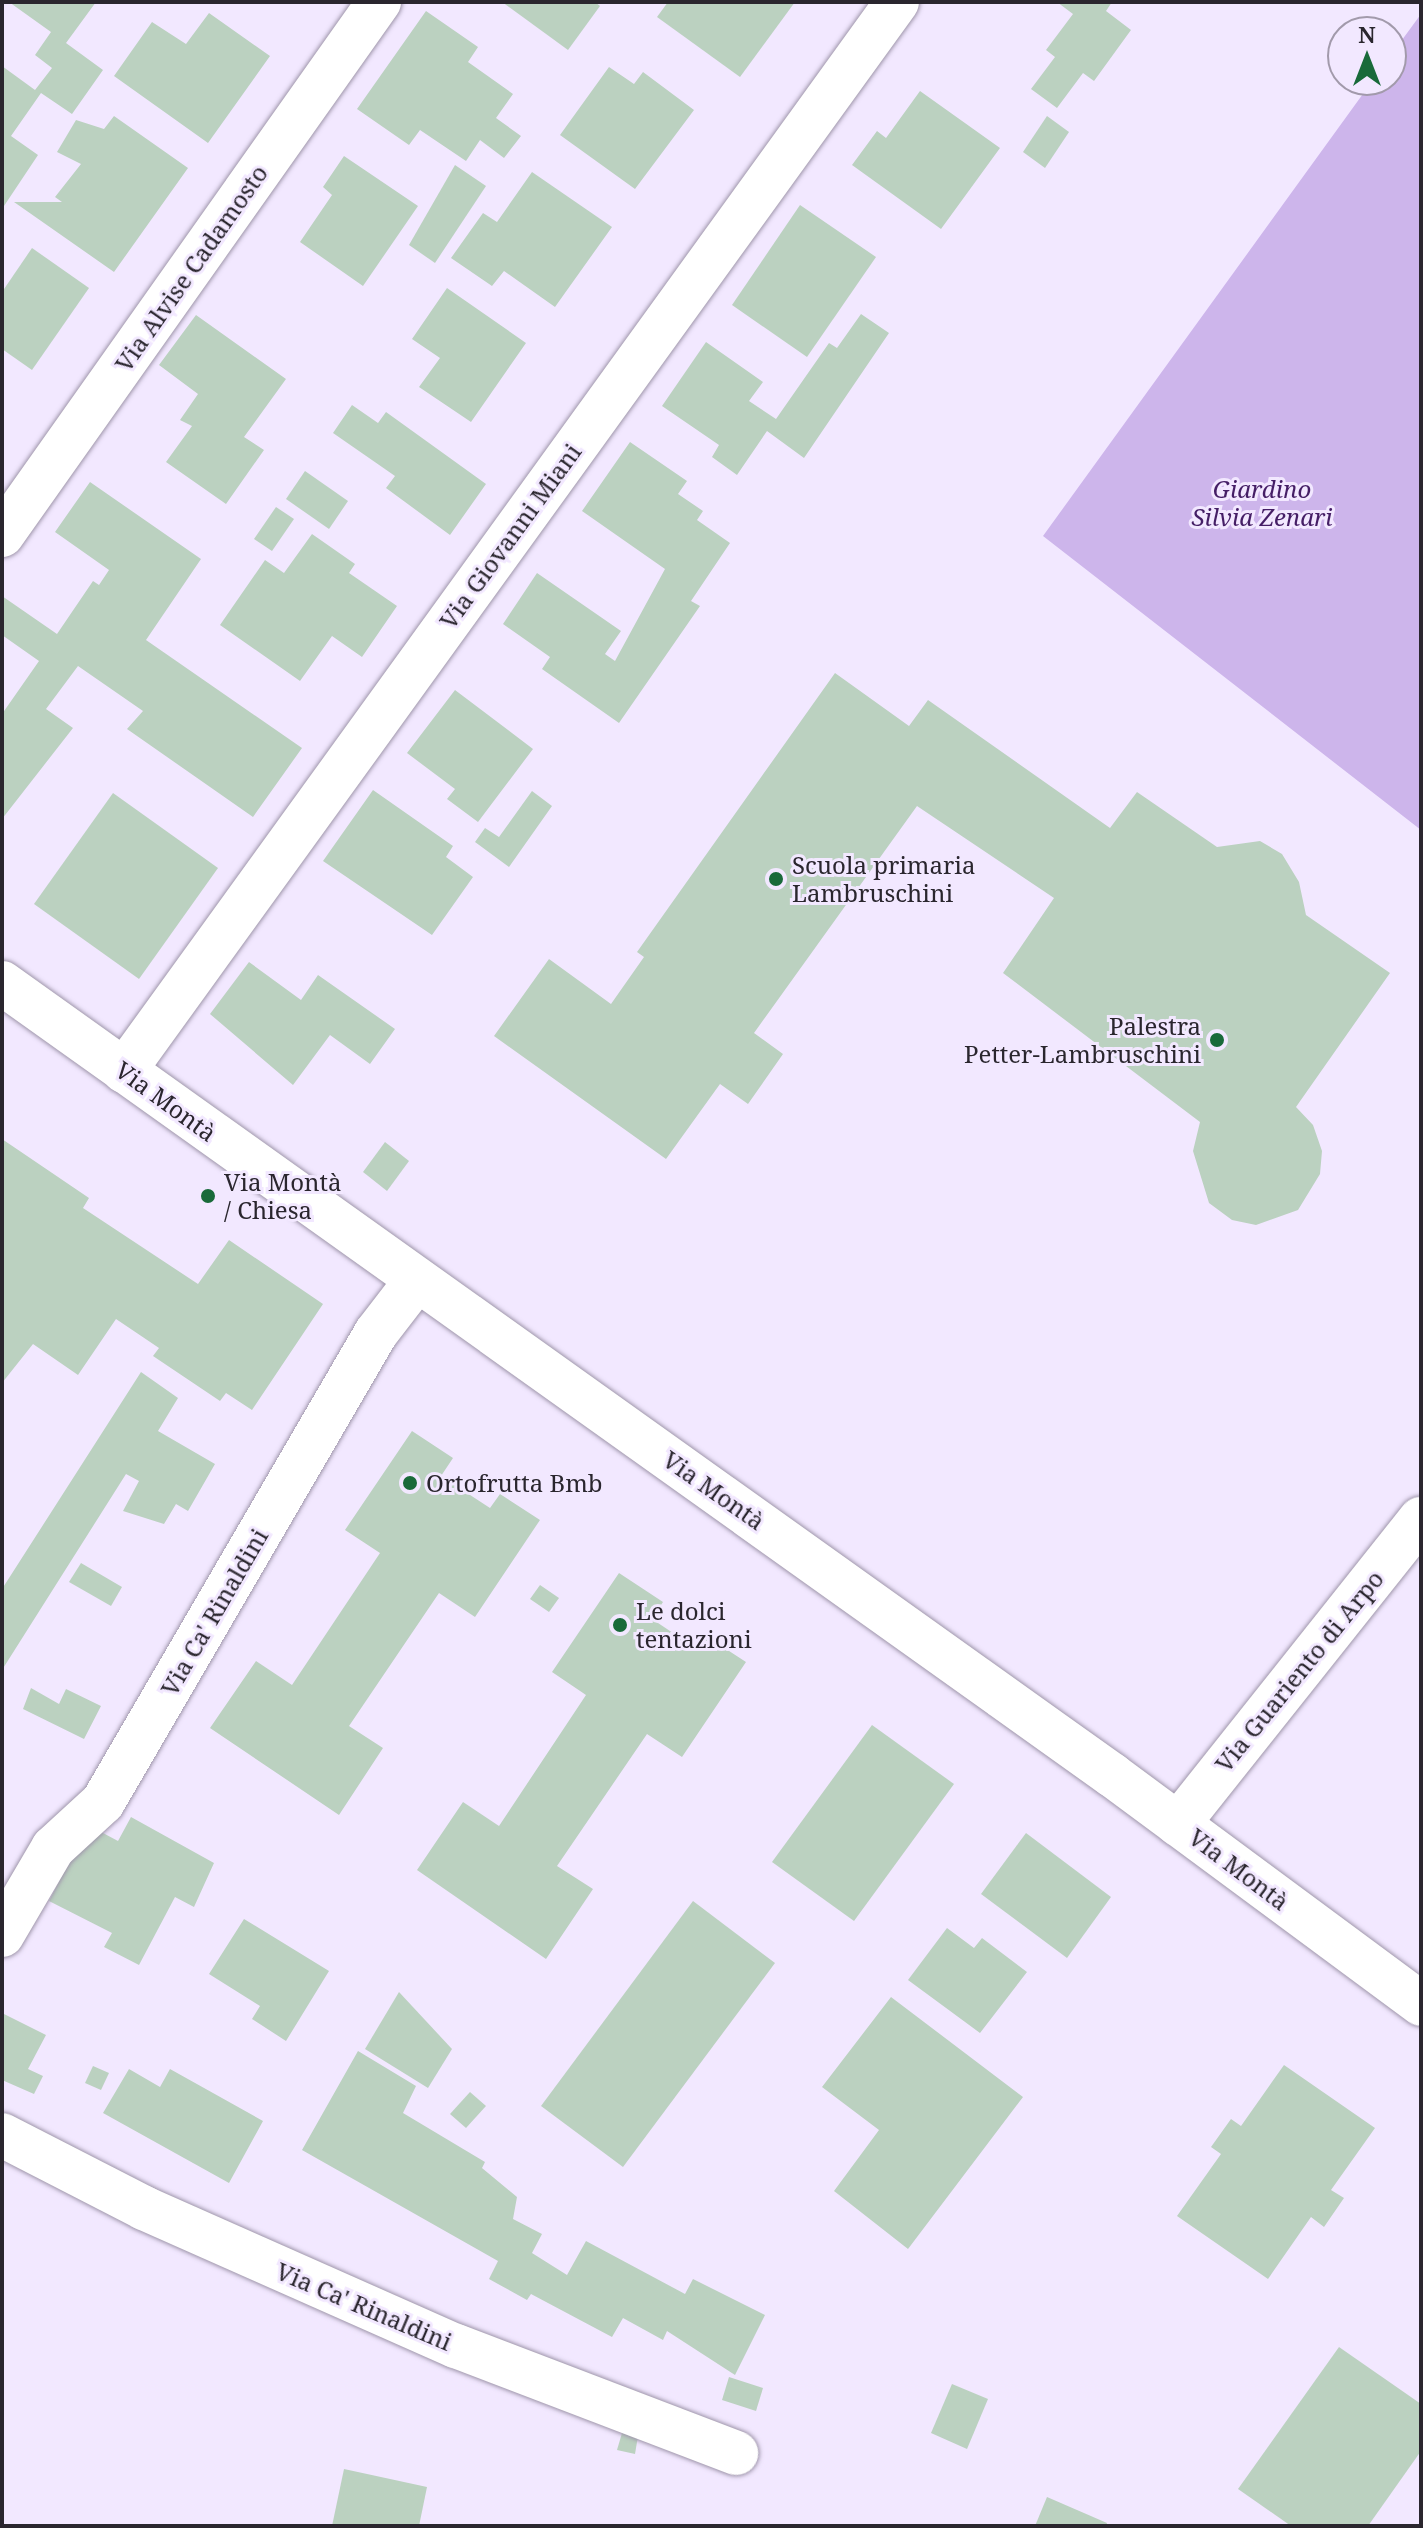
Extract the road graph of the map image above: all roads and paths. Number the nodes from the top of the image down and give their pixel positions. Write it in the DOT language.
graph roads {
  1 [pos="379,2"];
  2 [pos="897,2"];
  3 [pos="2,535"];
  4 [pos="2,983"];
  5 [pos="124,1071"];
  6 [pos="416,1281"];
  7 [pos="1421,1519"];
  8 [pos="1178,1824"];
  9 [pos="2,1935"];
  10 [pos="1421,2004"];
  11 [pos="2,2135"];
  12 [pos="736,2453"];
  1 -- 3 [label="street, Via Alvise Cadamosto"];
  2 -- 5 [label="street, Via Giovanni Miani"];
  4 -- 5 [label="street, Via Montà"];
  5 -- 6 [label="street, Via Montà"];
  6 -- 8 [label="street, Via Montà"];
  6 -- 9 [label="street, Via Ca' Rinaldini"];
  7 -- 8 [label="street, Via Guariento di Arpo"];
  8 -- 10 [label="street, Via Montà"];
  11 -- 12 [label="street, Via Ca' Rinaldini"];
}
